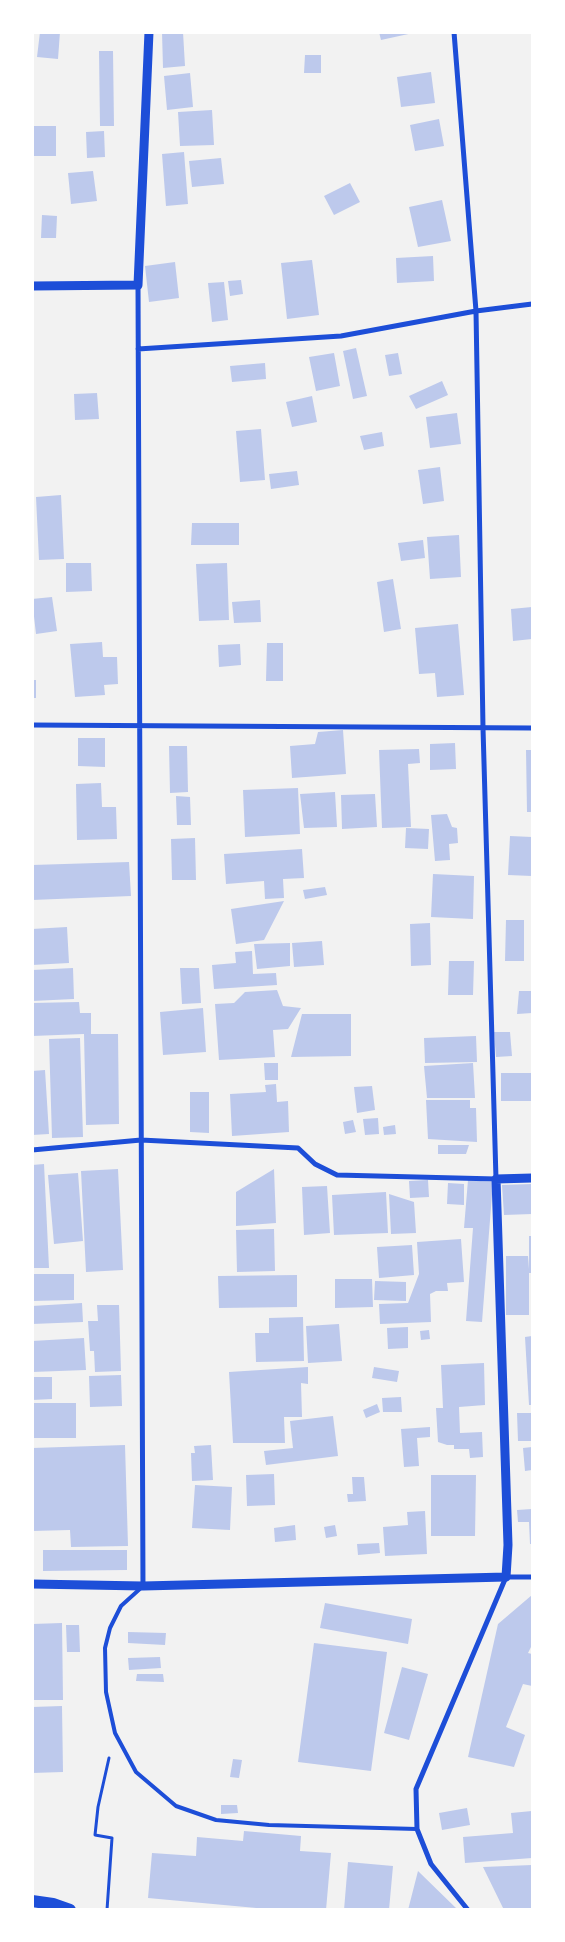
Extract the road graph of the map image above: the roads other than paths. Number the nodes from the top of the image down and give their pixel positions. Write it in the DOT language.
graph roads {
  1 [pos="149,32"];
  2 [pos="454,32"];
  3 [pos="138,285"];
  4 [pos="32,286"];
  5 [pos="532,304"];
  6 [pos="476,311"];
  7 [pos="138,349"];
  8 [pos="32,725"];
  9 [pos="139,726"];
  10 [pos="483,728"];
  11 [pos="532,728"];
  12 [pos="141,1140"];
  13 [pos="32,1150"];
  14 [pos="532,1178"];
  15 [pos="496,1179"];
  16 [pos="506,1577"];
  17 [pos="532,1577"];
  18 [pos="32,1584"];
  19 [pos="143,1586"];
  20 [pos="417,1830"];
  21 [pos="32,1901"];
  22 [pos="70,1910"];
  23 [pos="468,1910"];
  1 -- 3 [label="street"];
  2 -- 6 [label="street"];
  3 -- 4 [label="street"];
  3 -- 7 [label="street"];
  5 -- 6 [label="street"];
  6 -- 7 [label="street"];
  6 -- 10 [label="street"];
  7 -- 9 [label="street"];
  8 -- 9 [label="street"];
  9 -- 10 [label="street"];
  9 -- 12 [label="street"];
  10 -- 11 [label="street"];
  10 -- 15 [label="street"];
  12 -- 13 [label="street"];
  12 -- 15 [label="street"];
  12 -- 19 [label="street"];
  14 -- 15 [label="street"];
  15 -- 16 [label="street"];
  16 -- 17 [label="street"];
  16 -- 19 [label="street"];
  16 -- 20 [label="street"];
  18 -- 19 [label="street"];
  19 -- 20 [label="lane"];
  20 -- 23 [label="street"];
  21 -- 22 [label="main road"];
}
